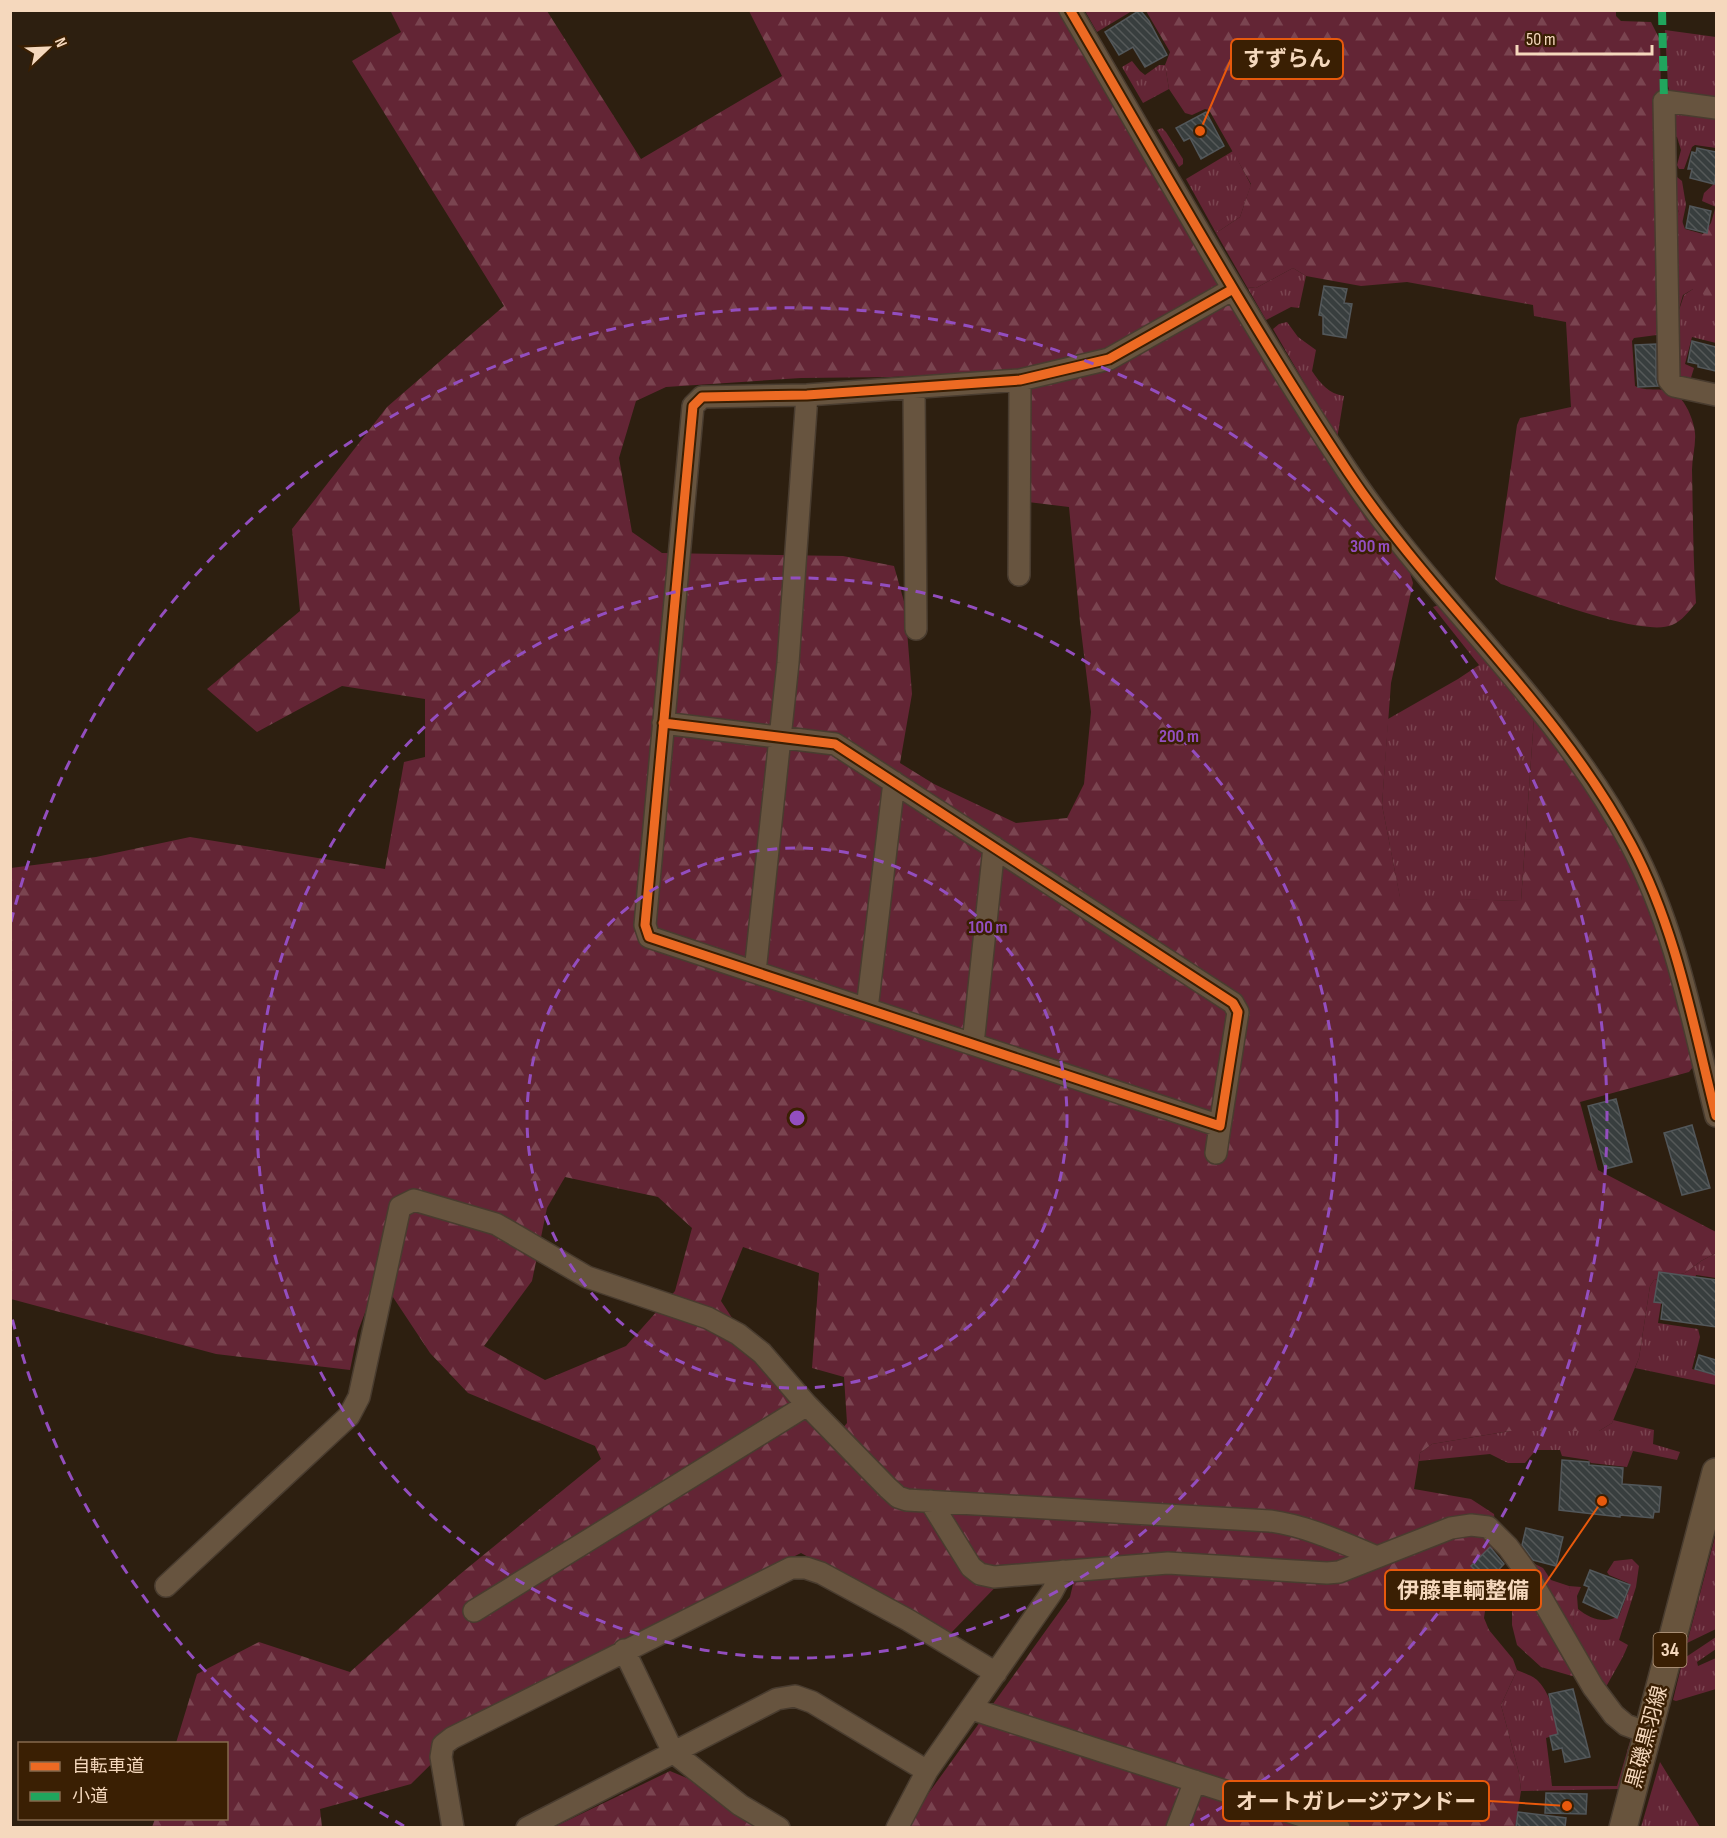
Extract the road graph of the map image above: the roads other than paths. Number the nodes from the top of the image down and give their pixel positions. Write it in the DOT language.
graph roads {
  1 [pos="1070,10"];
  2 [pos="1716,108"];
  3 [pos="1233,289"];
  4 [pos="1020,380"];
  5 [pos="914,388"];
  6 [pos="807,395"];
  7 [pos="1716,395"];
  8 [pos="1019,575"];
  9 [pos="916,629"];
  10 [pos="663,723"];
  11 [pos="780,736"];
  12 [pos="894,782"];
  13 [pos="994,847"];
  14 [pos="755,972"];
  15 [pos="867,1009"];
  16 [pos="973,1044"];
  17 [pos="1716,1116"];
  18 [pos="1220,1126"];
  19 [pos="1216,1153"];
  20 [pos="807,1405"];
  21 [pos="1716,1472"];
  22 [pos="930,1501"];
  23 [pos="1377,1557"];
  24 [pos="1063,1571"];
  25 [pos="166,1586"];
  26 [pos="474,1611"];
  27 [pos="624,1650"];
  28 [pos="996,1673"];
  29 [pos="972,1709"];
  30 [pos="1648,1733"];
  31 [pos="673,1752"];
  32 [pos="927,1771"];
  33 [pos="1195,1781"];
  34 [pos="1295,1821"];
  35 [pos="453,1827"];
  36 [pos="527,1827"];
  37 [pos="779,1827"];
  38 [pos="897,1827"];
  39 [pos="1177,1827"];
  40 [pos="1339,1827"];
  41 [pos="1623,1827"];
  1 -- 3 [label="street"];
  2 -- 7 [label="street"];
  3 -- 4 [label="street"];
  3 -- 17 [label="street"];
  4 -- 5 [label="street"];
  4 -- 8 [label="street"];
  5 -- 6 [label="street"];
  5 -- 9 [label="street"];
  6 -- 10 [label="street"];
  6 -- 11 [label="street"];
  10 -- 11 [label="street"];
  10 -- 14 [label="street"];
  11 -- 12 [label="street"];
  11 -- 14 [label="street"];
  12 -- 13 [label="street"];
  12 -- 15 [label="street"];
  13 -- 16 [label="street"];
  13 -- 18 [label="street"];
  14 -- 15 [label="street"];
  15 -- 16 [label="street"];
  16 -- 18 [label="street"];
  18 -- 19 [label="street"];
  20 -- 22 [label="street"];
  20 -- 25 [label="street"];
  20 -- 26 [label="street"];
  21 -- 30 [label="main road, 黒磯黒羽線 / 34"];
  22 -- 23 [label="street"];
  22 -- 24 [label="street"];
  23 -- 24 [label="street"];
  23 -- 30 [label="street"];
  24 -- 28 [label="street"];
  27 -- 28 [label="street"];
  27 -- 31 [label="street"];
  27 -- 35 [label="street"];
  28 -- 29 [label="street"];
  29 -- 32 [label="street"];
  29 -- 33 [label="street"];
  30 -- 41 [label="main road, 黒磯黒羽線 / 34"];
  31 -- 32 [label="street"];
  31 -- 36 [label="street"];
  31 -- 37 [label="street"];
  32 -- 38 [label="street"];
  33 -- 34 [label="street"];
  33 -- 39 [label="street"];
  34 -- 40 [label="street"];
}
